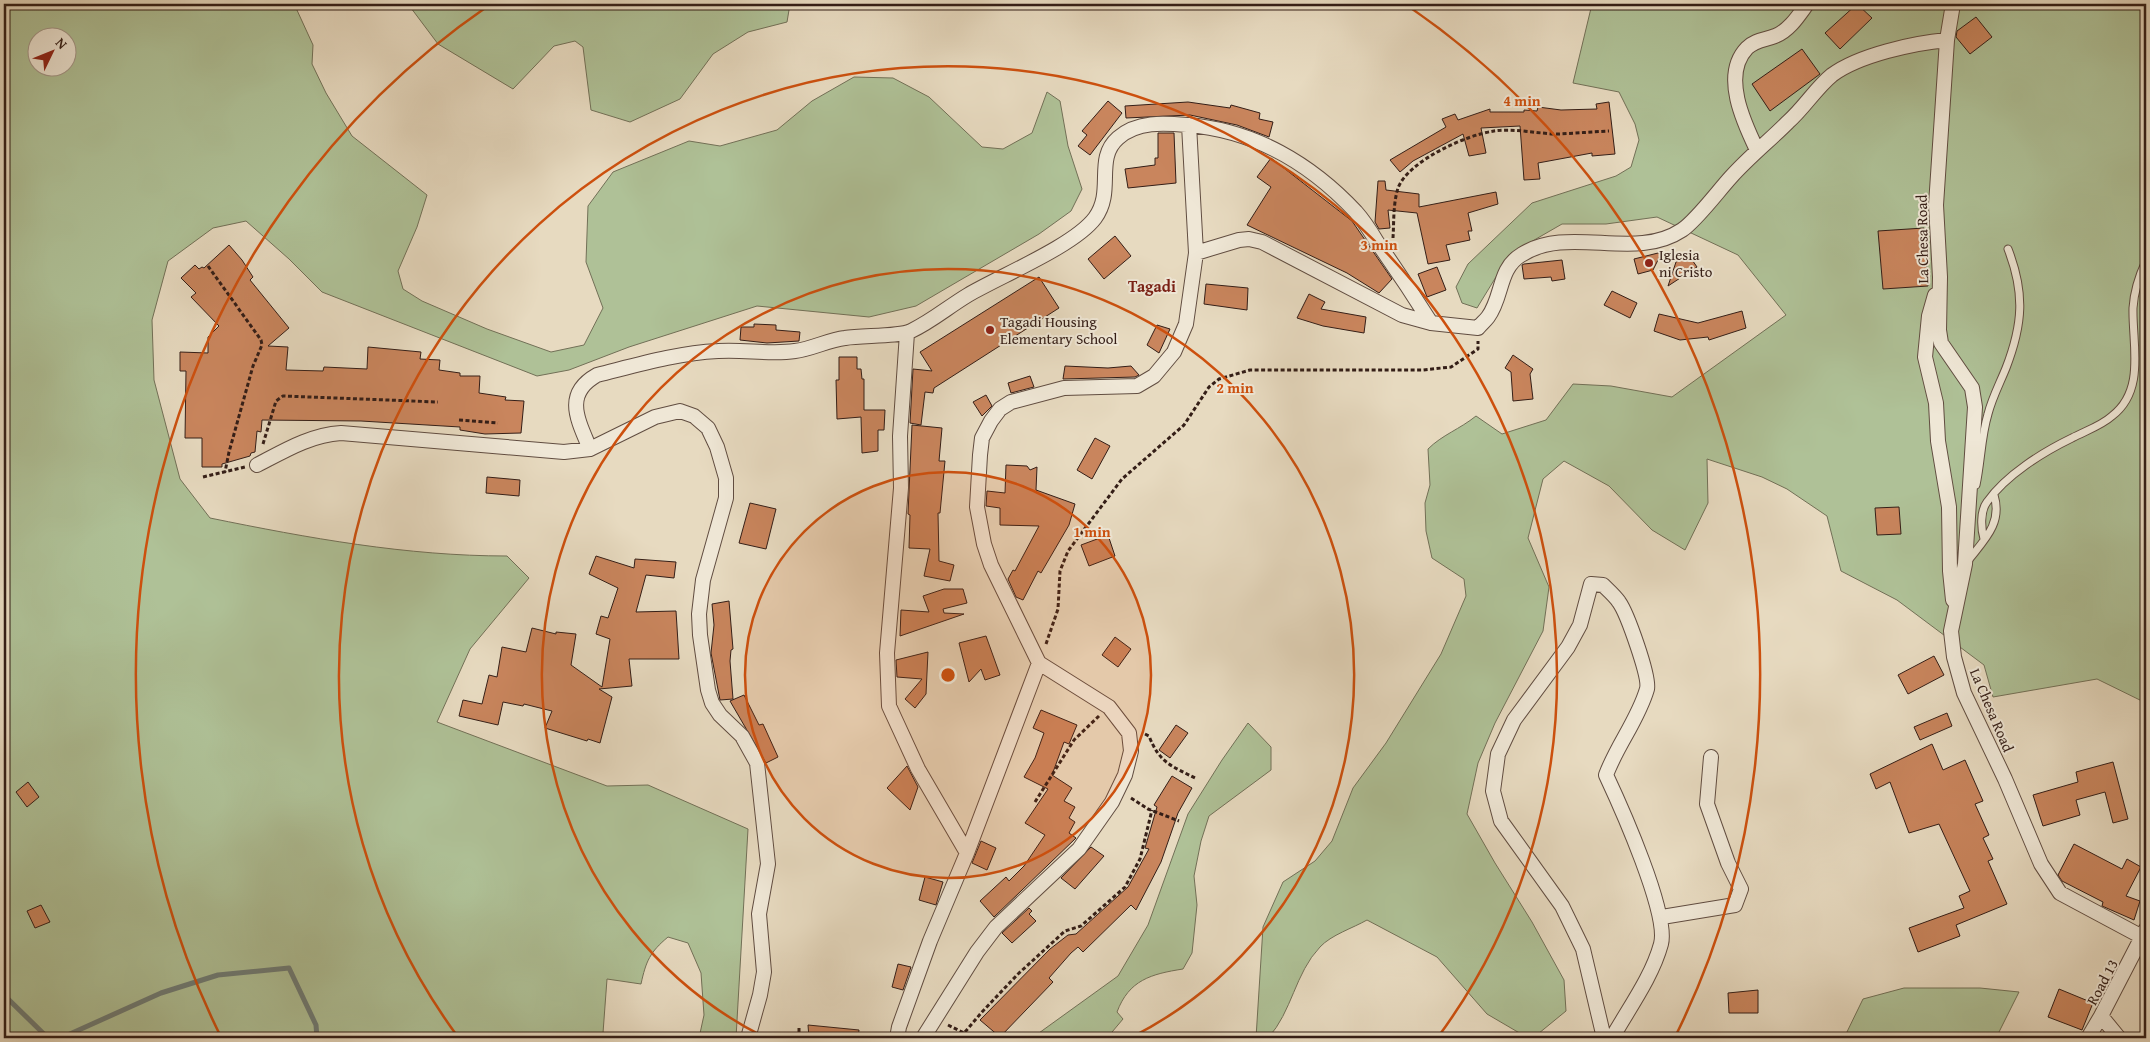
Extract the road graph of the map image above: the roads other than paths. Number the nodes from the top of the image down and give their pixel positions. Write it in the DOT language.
graph roads {
  1 [pos="1807,4"];
  2 [pos="1953,4"];
  3 [pos="1947,40"];
  4 [pos="1189,125"];
  5 [pos="1757,150"];
  6 [pos="2008,249"];
  7 [pos="1196,254"];
  8 [pos="2146,261"];
  9 [pos="1940,277"];
  10 [pos="1432,323"];
  11 [pos="907,333"];
  12 [pos="590,449"];
  13 [pos="257,465"];
  14 [pos="1994,495"];
  15 [pos="1966,532"];
  16 [pos="1984,539"];
  17 [pos="1965,564"];
  18 [pos="1955,609"];
  19 [pos="1039,663"];
  20 [pos="1711,756"];
  21 [pos="967,853"];
  22 [pos="1662,917"];
  23 [pos="2145,935"];
  24 [pos="2101,1016"];
  25 [pos="748,1038"];
  26 [pos="897,1038"];
  27 [pos="923,1038"];
  28 [pos="1604,1038"];
  29 [pos="1612,1038"];
  30 [pos="2088,1038"];
  31 [pos="2119,1038"];
  1 -- 5 [label="street"];
  2 -- 3 [label="street, La Chesa Road"];
  3 -- 5 [label="street"];
  3 -- 9 [label="street, La Chesa Road"];
  4 -- 7 [label="street"];
  4 -- 10 [label="street"];
  4 -- 11 [label="street"];
  5 -- 10 [label="street"];
  6 -- 15 [label="lane"];
  7 -- 10 [label="street"];
  7 -- 19 [label="street"];
  8 -- 14 [label="lane"];
  9 -- 15 [label="street, La Chesa Road"];
  9 -- 18 [label="street"];
  11 -- 12 [label="street"];
  11 -- 21 [label="street"];
  12 -- 13 [label="street"];
  12 -- 25 [label="street"];
  14 -- 16 [label="lane"];
  14 -- 16 [label="lane"];
  15 -- 17 [label="street, La Chesa Road"];
  16 -- 17 [label="lane"];
  17 -- 18 [label="street, La Chesa Road"];
  18 -- 23 [label="street, La Chesa Road"];
  19 -- 21 [label="street"];
  19 -- 27 [label="street"];
  20 -- 22 [label="street"];
  21 -- 26 [label="street"];
  22 -- 28 [label="street"];
  22 -- 29 [label="street"];
  23 -- 24 [label="street, Road 13"];
  24 -- 30 [label="street"];
  24 -- 31 [label="street, Road 13"];
}
